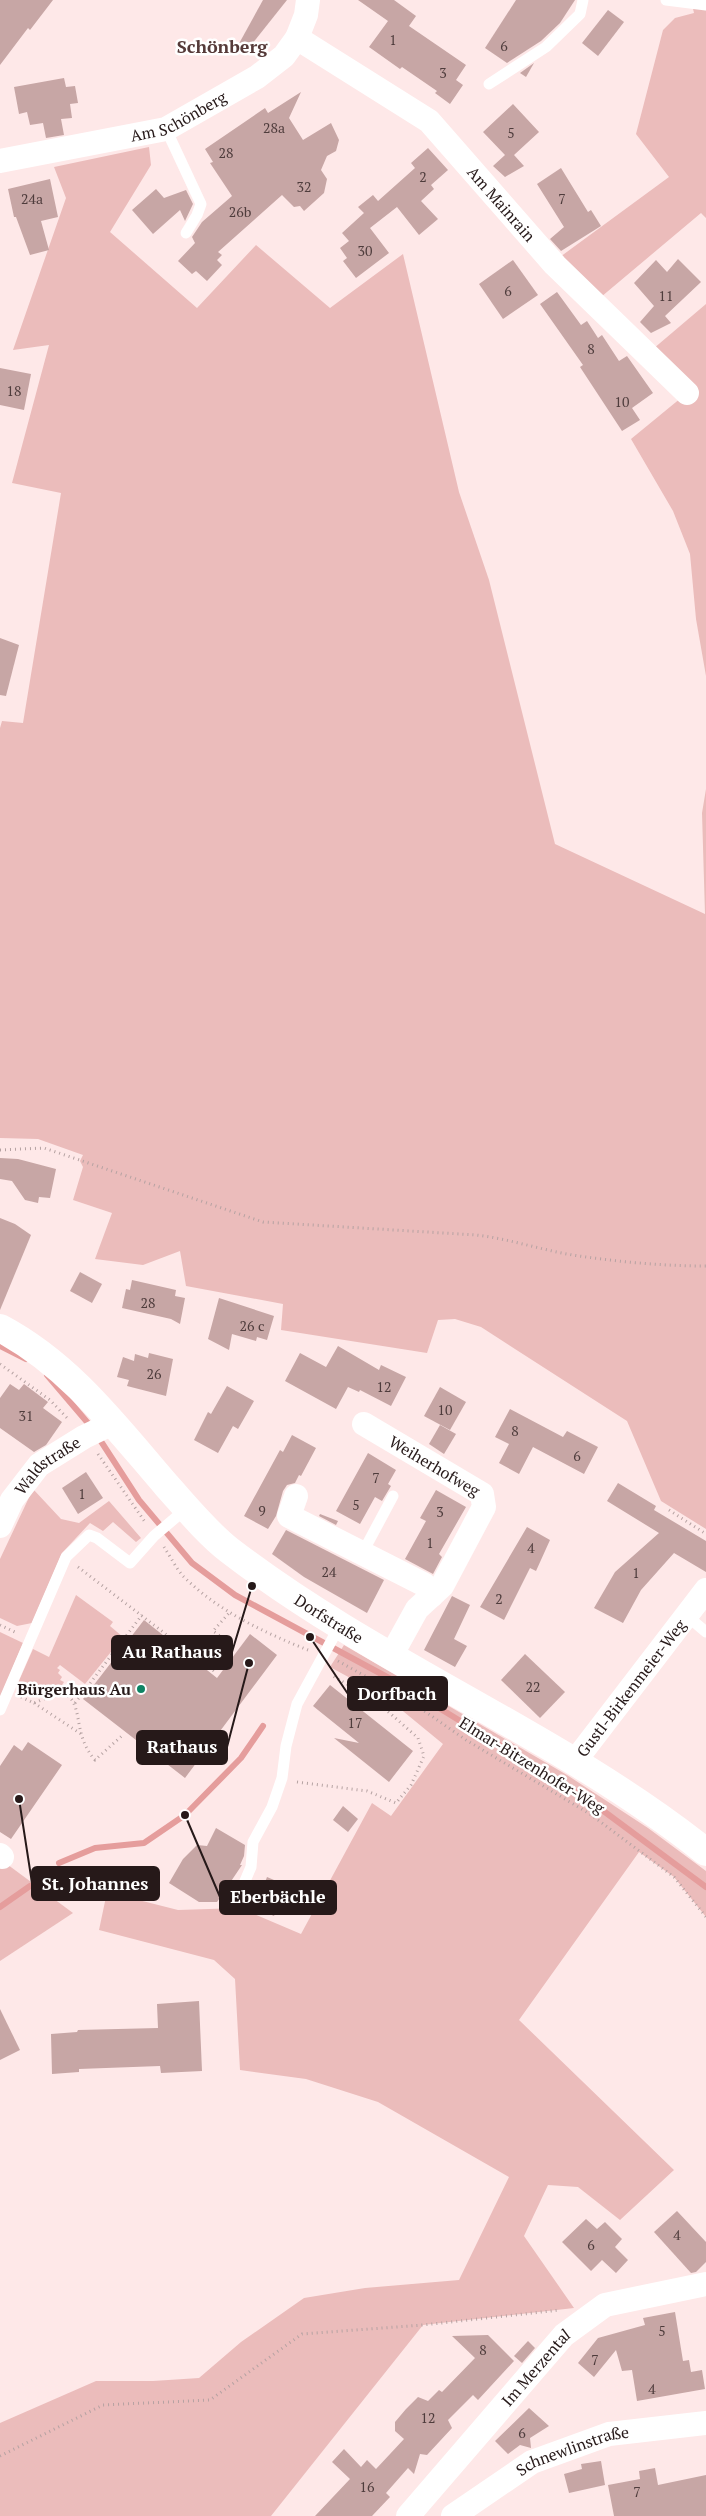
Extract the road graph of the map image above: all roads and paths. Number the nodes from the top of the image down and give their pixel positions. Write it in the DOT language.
graph roads {
  1 [pos="308,0"];
  2 [pos="583,0"];
  3 [pos="666,0"];
  4 [pos="706,5"];
  5 [pos="297,38"];
  6 [pos="489,84"];
  7 [pos="166,128"];
  8 [pos="0,161"];
  9 [pos="186,233"];
  10 [pos="687,393"];
  11 [pos="0,1150"];
  12 [pos="706,1266"];
  13 [pos="0,1328"];
  14 [pos="0,1364"];
  15 [pos="364,1424"];
  16 [pos="96,1432"];
  17 [pos="296,1496"];
  18 [pos="394,1496"];
  19 [pos="669,1510"];
  20 [pos="179,1515"];
  21 [pos="0,1526"];
  22 [pos="706,1534"];
  23 [pos="155,1536"];
  24 [pos="363,1552"];
  25 [pos="66,1558"];
  26 [pos="706,1590"];
  27 [pos="431,1596"];
  28 [pos="229,1613"];
  29 [pos="142,1615"];
  30 [pos="686,1615"];
  31 [pos="335,1632"];
  32 [pos="706,1632"];
  33 [pos="323,1654"];
  34 [pos="391,1656"];
  35 [pos="316,1666"];
  36 [pos="8,1692"];
  37 [pos="34,1703"];
  38 [pos="75,1703"];
  39 [pos="0,1710"];
  40 [pos="81,1734"];
  41 [pos="124,1734"];
  42 [pos="575,1762"];
  43 [pos="282,1778"];
  44 [pos="706,1852"];
  45 [pos="242,1888"];
  46 [pos="706,1917"];
  47 [pos="706,2284"];
  48 [pos="565,2309"];
  49 [pos="706,2423"];
  50 [pos="0,2456"];
  51 [pos="408,2516"];
  52 [pos="453,2516"];
  1 -- 5 [label="street, Am Schönberg"];
  2 -- 6 [label="lane"];
  3 -- 4 [label="lane"];
  5 -- 7 [label="street, Am Schönberg"];
  5 -- 10 [label="street, Am Mainrain"];
  7 -- 8 [label="street, Am Schönberg"];
  7 -- 9 [label="lane"];
  11 -- 12 [label="path"];
  13 -- 16 [label="main road, Dorfstraße"];
  14 -- 16 [label="path, Elmar-Bitzenhofer-Weg"];
  15 -- 27 [label="street, Weiherhofweg"];
  16 -- 20 [label="main road, Dorfstraße"];
  16 -- 21 [label="street, Waldstraße"];
  16 -- 23 [label="path, Elmar-Bitzenhofer-Weg"];
  17 -- 24 [label="street"];
  18 -- 24 [label="lane"];
  19 -- 22 [label="path"];
  20 -- 23 [label="lane"];
  20 -- 31 [label="main road, Dorfstraße"];
  23 -- 25 [label="lane"];
  23 -- 28 [label="path, Elmar-Bitzenhofer-Weg"];
  24 -- 27 [label="street"];
  25 -- 29 [label="path"];
  25 -- 36 [label="lane"];
  26 -- 30 [label="street, Gustl-Birkenmeier-Weg"];
  27 -- 34 [label="street, Weiherhofweg"];
  28 -- 29 [label="path"];
  28 -- 33 [label="path, Elmar-Bitzenhofer-Weg"];
  29 -- 38 [label="path"];
  30 -- 32 [label="lane"];
  30 -- 42 [label="street, Gustl-Birkenmeier-Weg"];
  31 -- 33 [label="lane"];
  31 -- 34 [label="main road, Dorfstraße"];
  33 -- 35 [label="lane"];
  33 -- 46 [label="path, Elmar-Bitzenhofer-Weg"];
  34 -- 42 [label="main road, Dorfstraße"];
  35 -- 43 [label="lane"];
  35 -- 43 [label="path"];
  36 -- 37 [label="path"];
  36 -- 39 [label="lane"];
  37 -- 38 [label="path"];
  37 -- 40 [label="path"];
  38 -- 40 [label="path"];
  40 -- 41 [label="path"];
  42 -- 44 [label="main road, Dorfstraße"];
  43 -- 45 [label="lane"];
  47 -- 51 [label="street, Im Merzental"];
  48 -- 50 [label="path"];
  49 -- 52 [label="street, Schnewlinstraße"];
}
